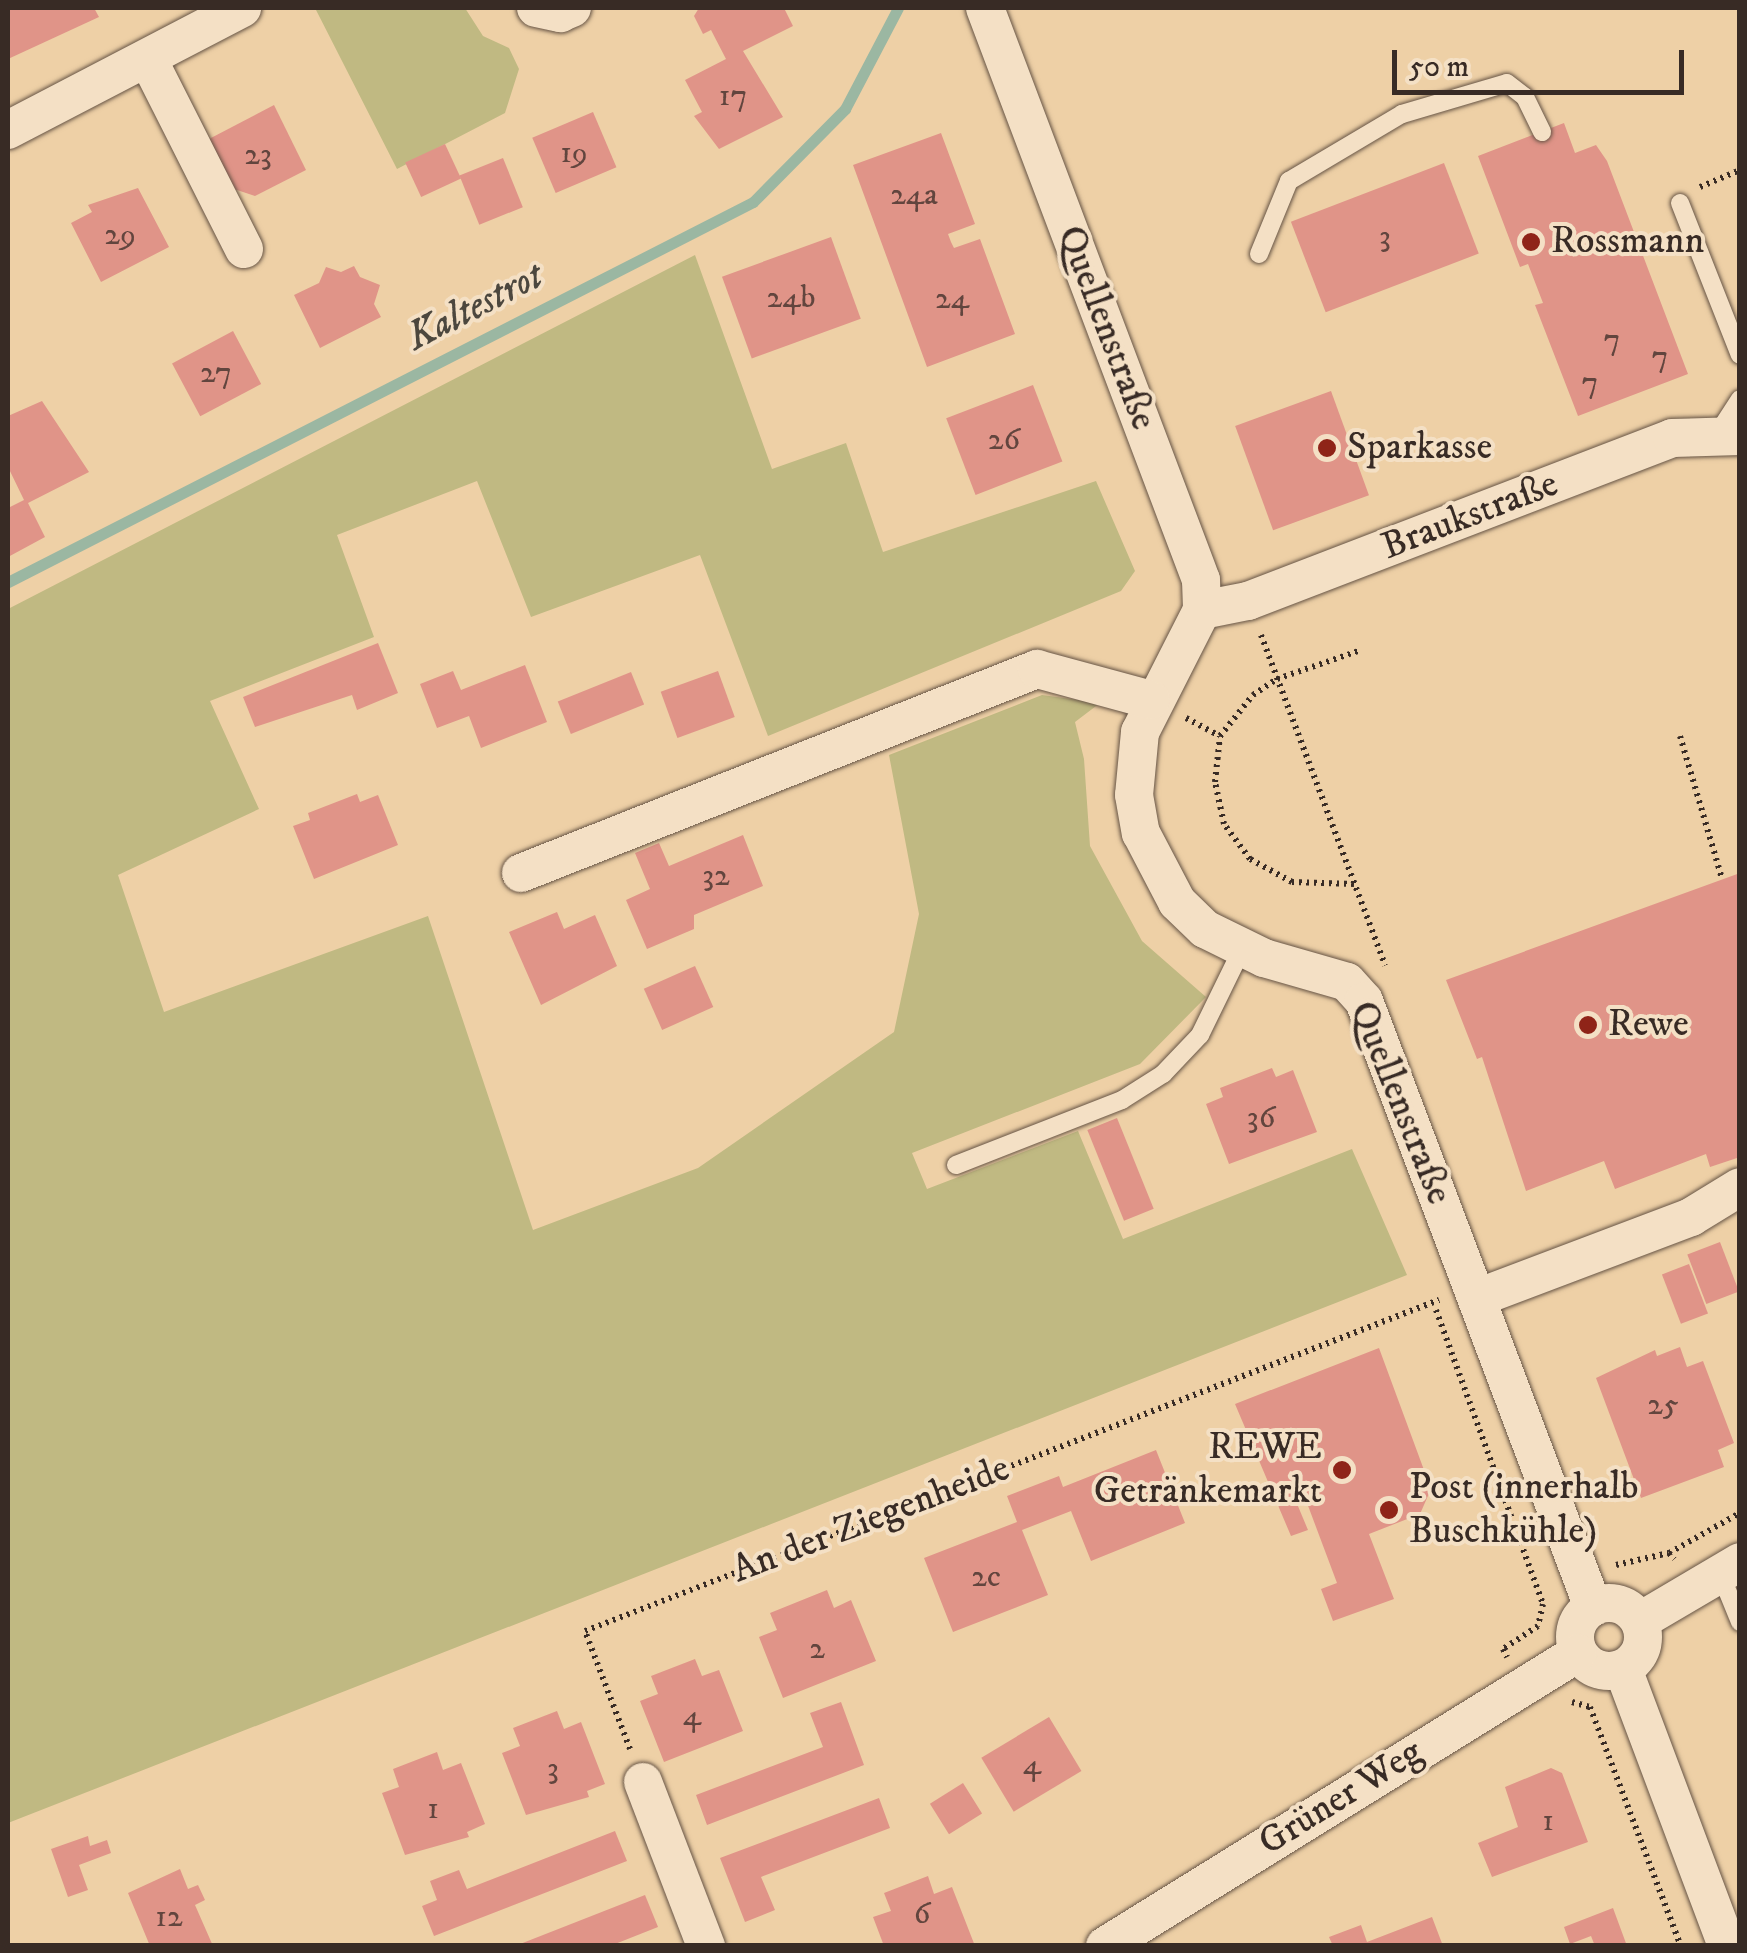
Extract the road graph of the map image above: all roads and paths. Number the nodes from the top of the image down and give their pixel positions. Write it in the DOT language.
graph roads {
  1 [pos="242,8"];
  2 [pos="536,8"];
  3 [pos="572,8"];
  4 [pos="985,8"];
  5 [pos="148,59"];
  6 [pos="8,130"];
  7 [pos="1542,132"];
  8 [pos="1740,170"];
  9 [pos="1680,202"];
  10 [pos="244,249"];
  11 [pos="1259,254"];
  12 [pos="1740,355"];
  13 [pos="1740,399"];
  14 [pos="1729,434"];
  15 [pos="1248,601"];
  16 [pos="1202,610"];
  17 [pos="1361,650"];
  18 [pos="1277,678"];
  19 [pos="1151,700"];
  20 [pos="1680,736"];
  21 [pos="521,873"];
  22 [pos="1722,879"];
  23 [pos="1354,884"];
  24 [pos="1242,949"];
  25 [pos="1388,976"];
  26 [pos="956,1165"];
  27 [pos="1740,1186"];
  28 [pos="1475,1292"];
  29 [pos="1740,1513"];
  30 [pos="1604,1548"];
  31 [pos="1669,1553"];
  32 [pos="1720,1574"];
  33 [pos="1593,1606"];
  34 [pos="1640,1621"];
  35 [pos="1740,1622"];
  36 [pos="1578,1653"];
  37 [pos="1622,1669"];
  38 [pos="643,1782"];
  39 [pos="706,1946"];
  40 [pos="1104,1946"];
  41 [pos="1727,1946"];
  1 -- 5 [label="street"];
  2 -- 3 [label="street"];
  4 -- 16 [label="street, Quellenstraße"];
  5 -- 6 [label="street"];
  5 -- 10 [label="street"];
  7 -- 11 [label="lane"];
  8 -- 9 [label="path"];
  9 -- 12 [label="lane"];
  13 -- 14 [label="lane"];
  14 -- 15 [label="street, Braukstraße"];
  15 -- 16 [label="street, Braukstraße"];
  15 -- 18 [label="path"];
  16 -- 19 [label="street, Quellenstraße"];
  17 -- 18 [label="path"];
  18 -- 23 [label="path"];
  18 -- 23 [label="path"];
  19 -- 21 [label="street"];
  19 -- 24 [label="street, Quellenstraße"];
  20 -- 22 [label="path"];
  23 -- 25 [label="path"];
  24 -- 26 [label="lane"];
  24 -- 28 [label="street, Quellenstraße"];
  27 -- 28 [label="street"];
  28 -- 33 [label="street, Quellenstraße"];
  28 -- 38 [label="path, An der Ziegenheide"];
  29 -- 31 [label="path"];
  30 -- 31 [label="path"];
  31 -- 32 [label="path"];
  32 -- 34 [label="street"];
  32 -- 35 [label="lane"];
  33 -- 34 [label="street"];
  33 -- 36 [label="street"];
  34 -- 37 [label="street"];
  36 -- 37 [label="street"];
  36 -- 40 [label="street, Grüner Weg"];
  37 -- 41 [label="street"];
  38 -- 39 [label="street"];
}
